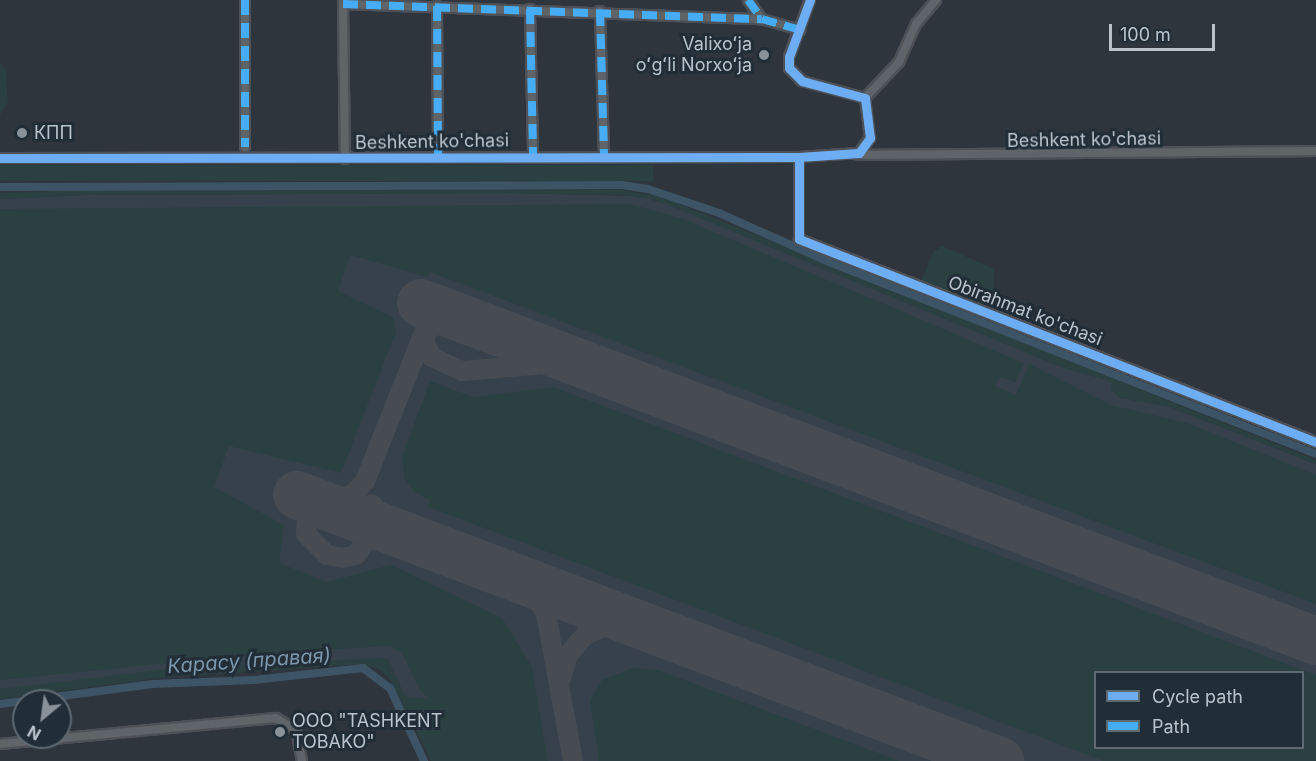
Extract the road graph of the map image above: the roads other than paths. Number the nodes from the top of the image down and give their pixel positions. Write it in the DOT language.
graph roads {
  1 [pos="245,0"];
  2 [pos="748,0"];
  3 [pos="810,0"];
  4 [pos="936,0"];
  5 [pos="343,2"];
  6 [pos="437,6"];
  7 [pos="530,9"];
  8 [pos="600,11"];
  9 [pos="762,19"];
  10 [pos="800,30"];
  11 [pos="865,98"];
  12 [pos="870,138"];
  13 [pos="245,147"];
  14 [pos="1316,152"];
  15 [pos="853,154"];
  16 [pos="876,155"];
  17 [pos="533,157"];
  18 [pos="604,157"];
  19 [pos="799,157"];
  20 [pos="0,158"];
  21 [pos="438,158"];
  22 [pos="345,159"];
  23 [pos="1316,442"];
  24 [pos="0,744"];
  25 [pos="303,761"];
  1 -- 13 [label="street"];
  2 -- 9 [label="street"];
  3 -- 10 [label="street"];
  4 -- 11 [label="street"];
  5 -- 6 [label="street"];
  5 -- 22 [label="street"];
  6 -- 7 [label="street"];
  6 -- 21 [label="street"];
  7 -- 8 [label="street"];
  7 -- 17 [label="street"];
  8 -- 9 [label="street"];
  8 -- 18 [label="street"];
  9 -- 10 [label="street"];
  10 -- 11 [label="street"];
  11 -- 12 [label="street"];
  12 -- 15 [label="street, Beshkent ko'chasi"];
  12 -- 16 [label="street"];
  14 -- 16 [label="street, Beshkent ko'chasi"];
  15 -- 16 [label="street, Beshkent ko'chasi"];
  15 -- 19 [label="street, Beshkent ko'chasi"];
  17 -- 18 [label="street, Beshkent ko'chasi"];
  17 -- 21 [label="street, Beshkent ko'chasi"];
  18 -- 19 [label="street, Beshkent ko'chasi"];
  19 -- 23 [label="street, Obirahmat ko'chasi"];
  20 -- 22 [label="street, Beshkent ko'chasi"];
  21 -- 22 [label="street, Beshkent ko'chasi"];
  24 -- 25 [label="street"];
}
